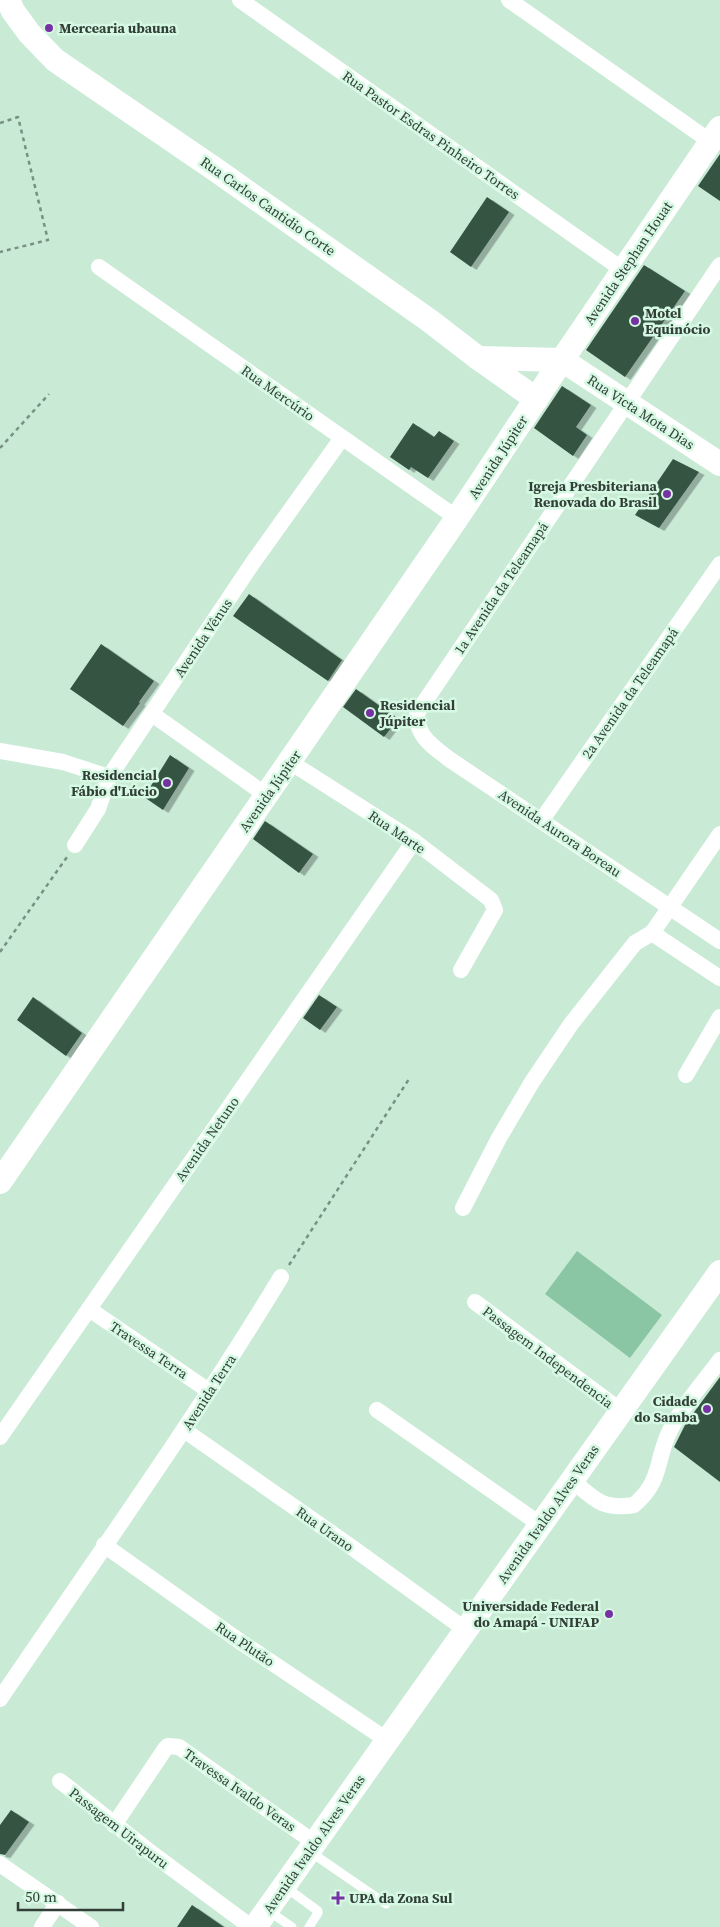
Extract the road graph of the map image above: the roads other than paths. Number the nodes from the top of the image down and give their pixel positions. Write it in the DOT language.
graph roads {
  1 [pos="8,0"];
  2 [pos="240,0"];
  3 [pos="509,0"];
  4 [pos="716,135"];
  5 [pos="720,264"];
  6 [pos="99,267"];
  7 [pos="623,270"];
  8 [pos="478,358"];
  9 [pos="562,360"];
  10 [pos="536,399"];
  11 [pos="627,402"];
  12 [pos="342,438"];
  13 [pos="720,464"];
  14 [pos="458,518"];
  15 [pos="720,564"];
  16 [pos="417,713"];
  17 [pos="152,714"];
  18 [pos="0,750"];
  19 [pos="290,762"];
  20 [pos="108,777"];
  21 [pos="266,795"];
  22 [pos="541,821"];
  23 [pos="720,834"];
  24 [pos="414,841"];
  25 [pos="75,845"];
  26 [pos="670,907"];
  27 [pos="652,933"];
  28 [pos="720,941"];
  29 [pos="460,970"];
  30 [pos="720,978"];
  31 [pos="720,1017"];
  32 [pos="686,1075"];
  33 [pos="0,1182"];
  34 [pos="463,1208"];
  35 [pos="720,1272"];
  36 [pos="281,1277"];
  37 [pos="475,1302"];
  38 [pos="89,1309"];
  39 [pos="720,1360"];
  40 [pos="209,1391"];
  41 [pos="378,1410"];
  42 [pos="621,1411"];
  43 [pos="184,1430"];
  44 [pos="0,1437"];
  45 [pos="572,1480"];
  46 [pos="540,1524"];
  47 [pos="104,1545"];
  48 [pos="466,1630"];
  49 [pos="0,1698"];
  50 [pos="387,1740"];
  51 [pos="60,1781"];
  52 [pos="114,1825"];
  53 [pos="312,1847"];
  54 [pos="0,1864"];
  55 [pos="284,1886"];
  56 [pos="58,1903"];
  57 [pos="386,1904"];
  58 [pos="257,1921"];
  59 [pos="42,1927"];
  60 [pos="91,1927"];
  61 [pos="292,1927"];
  62 [pos="309,1927"];
  1 -- 8 [label="main road, Rua Carlos Cantidio Corte"];
  2 -- 7 [label="street, Rua Pastor Esdras Pinheiro Torres"];
  3 -- 4 [label="street"];
  4 -- 7 [label="main road, Avenida Stephan Houat"];
  5 -- 11 [label="street, 1a Avenida da Teleamapá"];
  6 -- 12 [label="street, Rua Mercúrio"];
  7 -- 9 [label="main road, Avenida Stephan Houat"];
  8 -- 9 [label="main road"];
  8 -- 10 [label="main road, Rua Carlos Cantidio Corte"];
  9 -- 10 [label="main road, Avenida Stephan Houat"];
  9 -- 11 [label="main road, Rua Victa Mota Dias"];
  10 -- 14 [label="main road, Avenida Júpiter"];
  11 -- 13 [label="main road, Rua Victa Mota Dias"];
  11 -- 16 [label="street, 1a Avenida da Teleamapá"];
  12 -- 14 [label="street, Rua Mercúrio"];
  12 -- 17 [label="street, Avenida Vênus"];
  14 -- 19 [label="main road, Avenida Júpiter"];
  15 -- 22 [label="street, 2a Avenida da Teleamapá"];
  16 -- 22 [label="street, Avenida Aurora Boreau"];
  17 -- 20 [label="street, Avenida Vênus"];
  17 -- 21 [label="street"];
  18 -- 20 [label="street"];
  19 -- 21 [label="main road, Avenida Júpiter"];
  19 -- 24 [label="street, Rua Marte"];
  20 -- 25 [label="street, Avenida Vênus"];
  21 -- 33 [label="main road, Avenida Júpiter"];
  22 -- 26 [label="street, Avenida Aurora Boreau"];
  23 -- 26 [label="street"];
  24 -- 29 [label="street, Rua Marte"];
  24 -- 38 [label="street, Avenida Netuno"];
  26 -- 27 [label="street"];
  26 -- 28 [label="street, Avenida Aurora Boreau"];
  27 -- 30 [label="street"];
  27 -- 34 [label="street"];
  31 -- 32 [label="street"];
  35 -- 42 [label="main road, Avenida Ivaldo Alves Veras"];
  36 -- 40 [label="street, Avenida Terra"];
  37 -- 42 [label="street, Passagem Independencia"];
  38 -- 40 [label="street, Travessa Terra"];
  38 -- 44 [label="street, Avenida Netuno"];
  39 -- 45 [label="street"];
  40 -- 43 [label="street, Avenida Terra"];
  41 -- 46 [label="street"];
  42 -- 45 [label="main road, Avenida Ivaldo Alves Veras"];
  43 -- 47 [label="street, Avenida Terra"];
  43 -- 48 [label="street, Rua Urano"];
  45 -- 46 [label="main road, Avenida Ivaldo Alves Veras"];
  46 -- 48 [label="main road, Avenida Ivaldo Alves Veras"];
  47 -- 49 [label="street, Avenida Terra"];
  47 -- 50 [label="street, Rua Plutão"];
  48 -- 50 [label="main road, Avenida Ivaldo Alves Veras"];
  50 -- 53 [label="main road, Avenida Ivaldo Alves Veras"];
  51 -- 52 [label="street, Passagem Uirapuru"];
  52 -- 53 [label="street, Travessa Ivaldo Veras"];
  52 -- 58 [label="street, Passagem Uirapuru"];
  53 -- 55 [label="main road, Avenida Ivaldo Alves Veras"];
  53 -- 57 [label="lane"];
  54 -- 56 [label="street"];
  55 -- 58 [label="main road, Avenida Ivaldo Alves Veras"];
  55 -- 62 [label="lane"];
  56 -- 59 [label="street"];
  56 -- 60 [label="street"];
  58 -- 61 [label="lane"];
}
